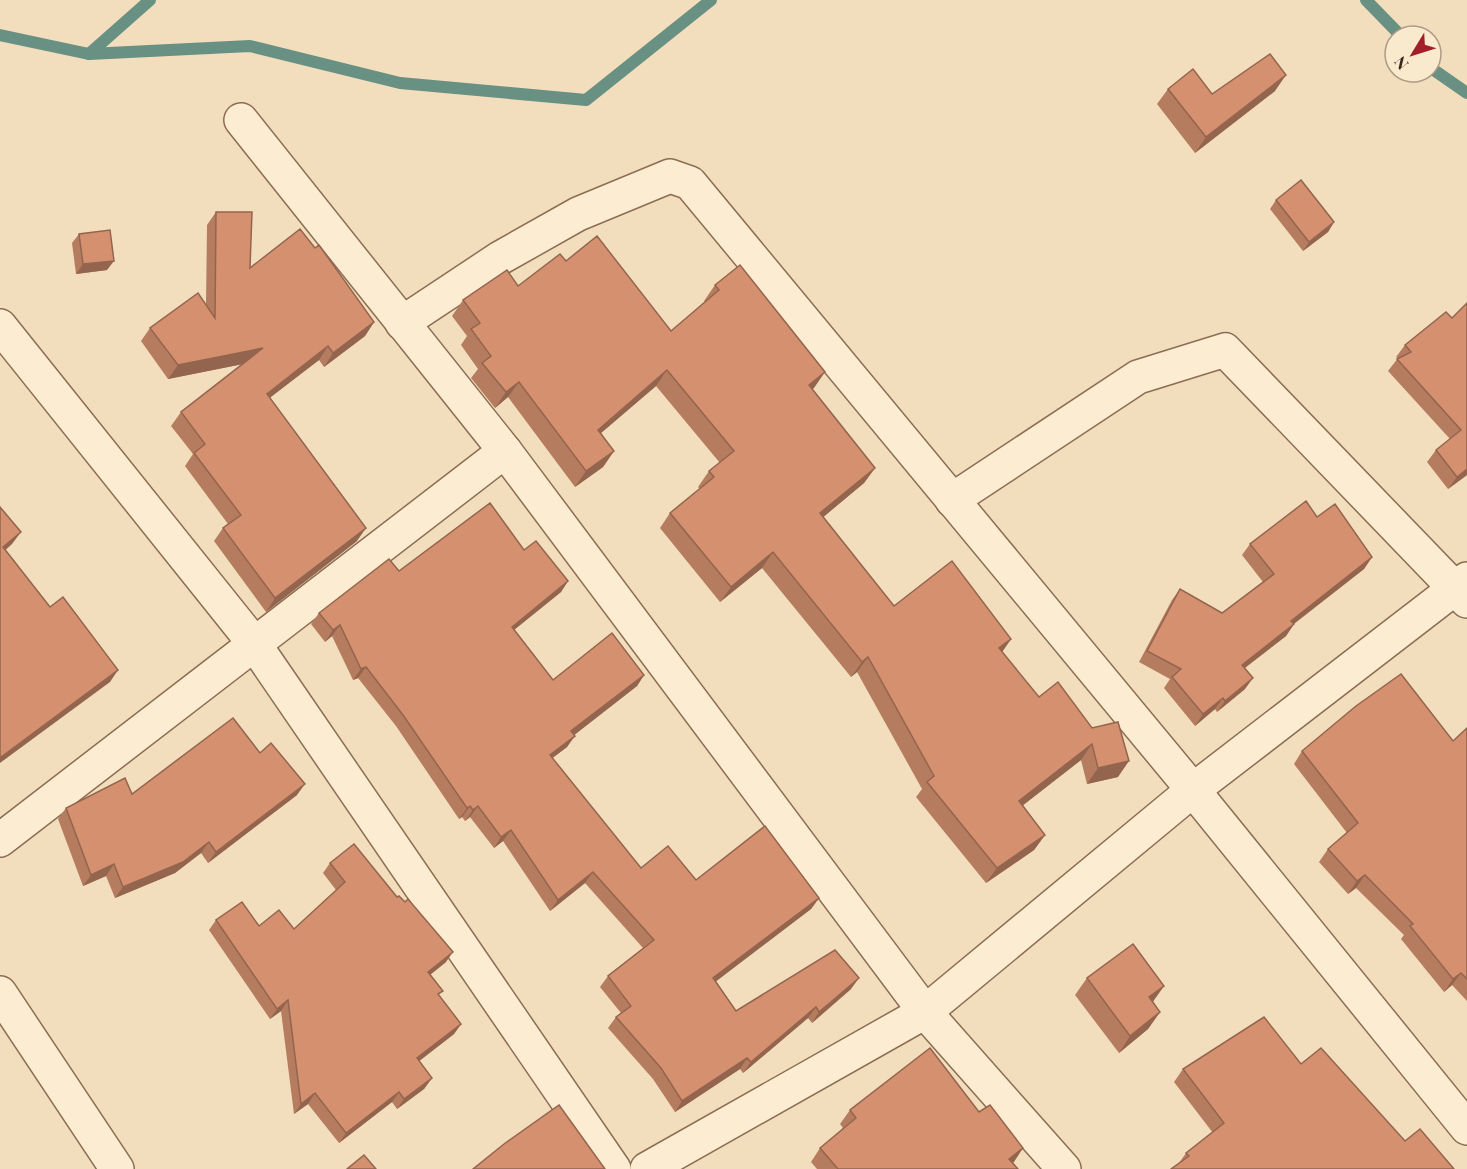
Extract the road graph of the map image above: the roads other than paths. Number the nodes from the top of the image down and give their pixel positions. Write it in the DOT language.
graph roads {
  1 [pos="241,120"];
  2 [pos="402,323"];
  3 [pos="0,326"];
  4 [pos="505,451"];
  5 [pos="952,500"];
  6 [pos="1463,589"];
  7 [pos="253,642"];
  8 [pos="1192,790"];
  9 [pos="0,840"];
  10 [pos="0,993"];
  11 [pos="925,1012"];
  12 [pos="1467,1128"];
  13 [pos="117,1169"];
  14 [pos="614,1169"];
  15 [pos="647,1169"];
  16 [pos="1064,1169"];
  1 -- 2 [label="street"];
  2 -- 4 [label="street"];
  2 -- 5 [label="street"];
  3 -- 7 [label="street"];
  4 -- 7 [label="street"];
  4 -- 11 [label="street"];
  5 -- 6 [label="street"];
  5 -- 8 [label="street"];
  6 -- 8 [label="street"];
  7 -- 9 [label="street"];
  7 -- 14 [label="street"];
  8 -- 11 [label="street"];
  8 -- 12 [label="street"];
  10 -- 13 [label="street"];
  11 -- 15 [label="street"];
  11 -- 16 [label="street"];
}
